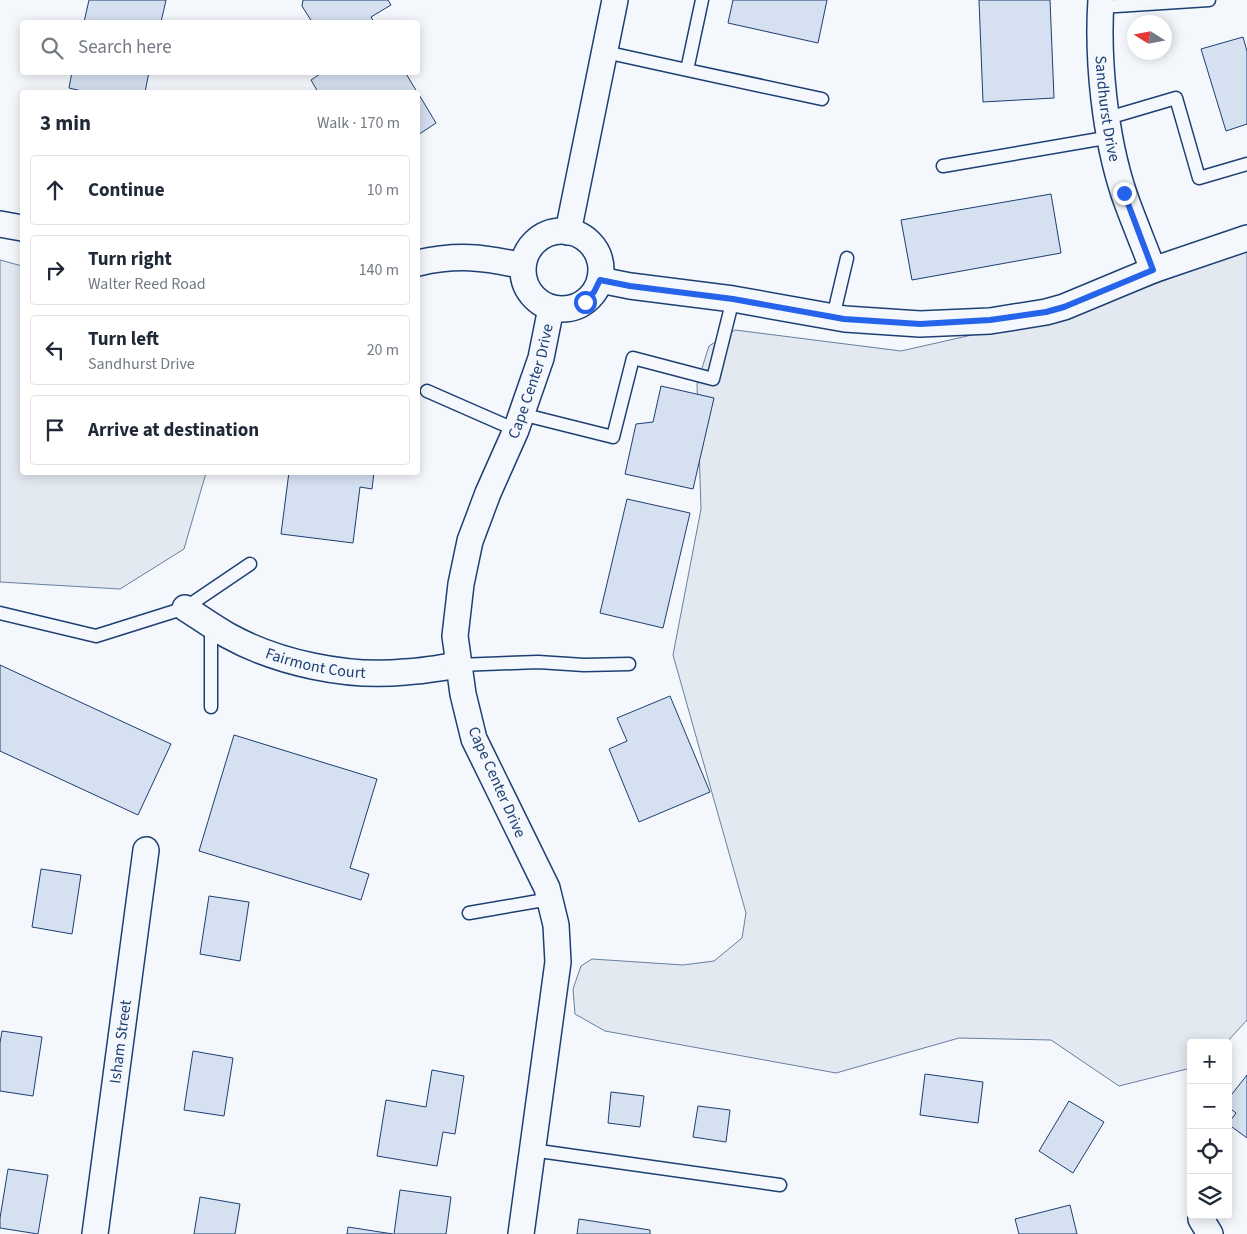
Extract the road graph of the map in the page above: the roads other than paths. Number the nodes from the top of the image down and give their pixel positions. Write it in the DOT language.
graph roads {
  1 [pos="615,0"];
  2 [pos="702,0"];
  3 [pos="1209,0"];
  4 [pos="1165,2"];
  5 [pos="1101,3"];
  6 [pos="605,52"];
  7 [pos="687,70"];
  8 [pos="822,99"];
  9 [pos="1109,127"];
  10 [pos="1247,164"];
  11 [pos="943,166"];
  12 [pos="0,224"];
  13 [pos="20,228"];
  14 [pos="568,232"];
  15 [pos="1247,238"];
  16 [pos="847,258"];
  17 [pos="420,263"];
  18 [pos="523,266"];
  19 [pos="1153,270"];
  20 [pos="600,280"];
  21 [pos="733,299"];
  22 [pos="551,308"];
  23 [pos="833,317"];
  24 [pos="426,391"];
  25 [pos="518,422"];
  26 [pos="250,564"];
  27 [pos="185,608"];
  28 [pos="0,614"];
  29 [pos="211,624"];
  30 [pos="629,664"];
  31 [pos="458,665"];
  32 [pos="211,707"];
  33 [pos="146,850"];
  34 [pos="550,899"];
  35 [pos="469,914"];
  36 [pos="532,1150"];
  37 [pos="780,1185"];
  38 [pos="95,1234"];
  39 [pos="520,1234"];
  1 -- 6 [label="street"];
  2 -- 7 [label="lane"];
  3 -- 4 [label="lane"];
  4 -- 5 [label="lane"];
  5 -- 9 [label="street, Sandhurst Drive"];
  6 -- 7 [label="lane"];
  6 -- 14 [label="street"];
  7 -- 8 [label="lane"];
  9 -- 10 [label="lane"];
  9 -- 11 [label="lane"];
  9 -- 19 [label="street, Sandhurst Drive"];
  12 -- 13 [label="street"];
  14 -- 18 [label="street"];
  14 -- 20 [label="street"];
  15 -- 19 [label="street"];
  16 -- 23 [label="lane"];
  17 -- 18 [label="street"];
  18 -- 22 [label="street"];
  19 -- 23 [label="street"];
  20 -- 21 [label="street"];
  20 -- 22 [label="street"];
  21 -- 23 [label="street"];
  21 -- 25 [label="lane"];
  22 -- 25 [label="street, Cape Center Drive"];
  24 -- 25 [label="lane"];
  25 -- 31 [label="street, Cape Center Drive"];
  26 -- 27 [label="lane"];
  27 -- 28 [label="lane"];
  27 -- 29 [label="street, Fairmont Court"];
  29 -- 31 [label="street, Fairmont Court"];
  29 -- 32 [label="lane"];
  30 -- 31 [label="lane"];
  31 -- 34 [label="street, Cape Center Drive"];
  33 -- 38 [label="street, Isham Street"];
  34 -- 35 [label="lane"];
  34 -- 36 [label="street, Cape Center Drive"];
  36 -- 37 [label="lane"];
  36 -- 39 [label="street, Cape Center Drive"];
}
